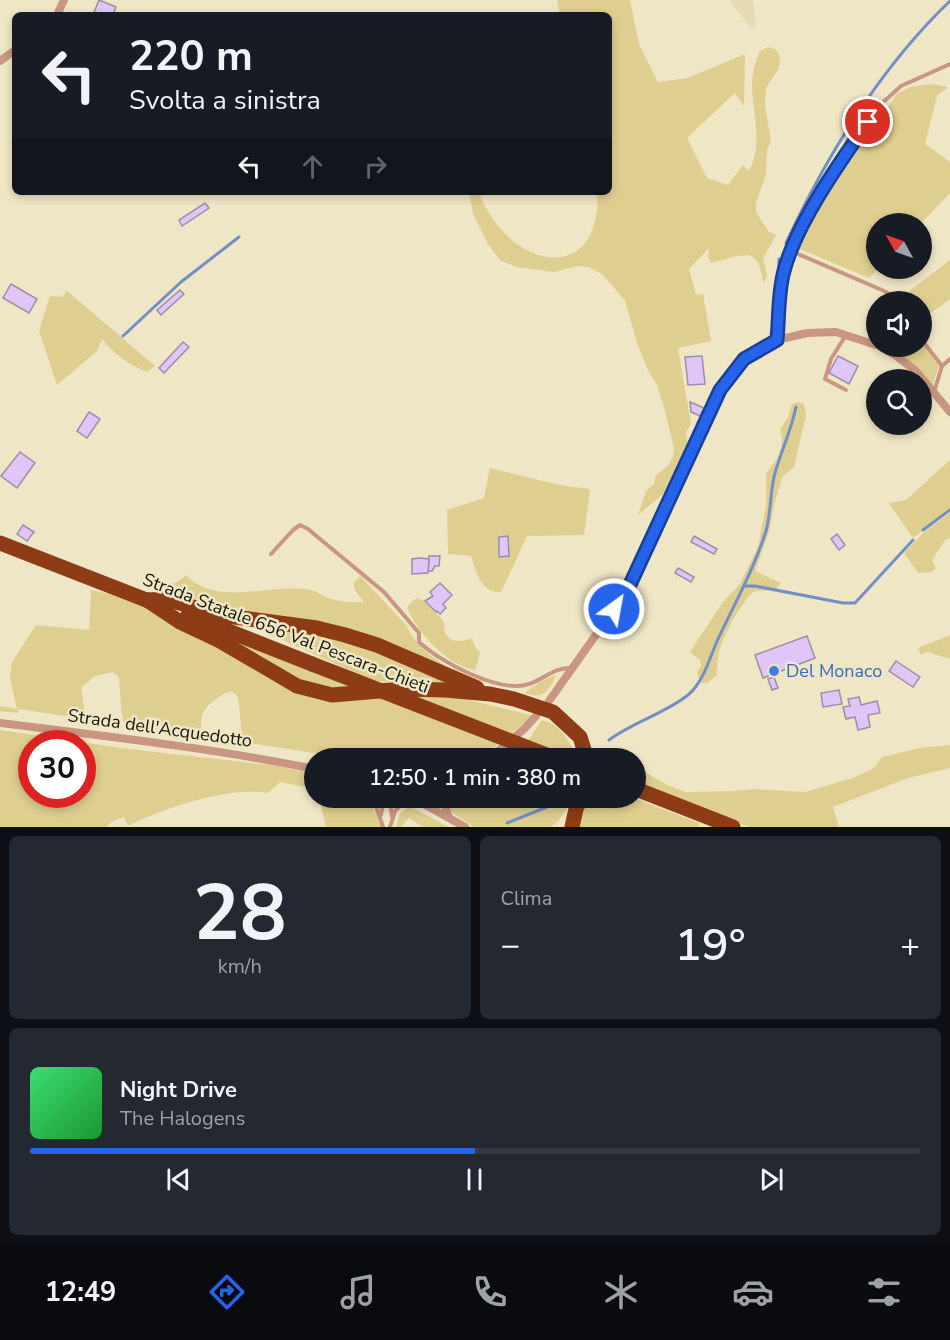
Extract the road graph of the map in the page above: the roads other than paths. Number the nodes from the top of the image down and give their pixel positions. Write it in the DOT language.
graph roads {
  1 [pos="950,64"];
  2 [pos="791,251"];
  3 [pos="884,291"];
  4 [pos="846,335"];
  5 [pos="777,340"];
  6 [pos="866,342"];
  7 [pos="932,353"];
  8 [pos="898,357"];
  9 [pos="950,359"];
  10 [pos="942,366"];
  11 [pos="846,390"];
  12 [pos="934,392"];
  13 [pos="950,412"];
  14 [pos="0,543"];
  15 [pos="271,554"];
  16 [pos="147,600"];
  17 [pos="573,670"];
  18 [pos="490,694"];
  19 [pos="549,701"];
  20 [pos="536,716"];
  21 [pos="0,723"];
  22 [pos="502,748"];
  23 [pos="529,748"];
  24 [pos="584,748"];
  25 [pos="304,767"];
  26 [pos="646,793"];
  27 [pos="377,808"];
  28 [pos="382,808"];
  29 [pos="390,808"];
  30 [pos="397,808"];
  31 [pos="431,808"];
  32 [pos="446,808"];
  33 [pos="575,808"];
  34 [pos="577,808"];
  35 [pos="380,816"];
  36 [pos="392,817"];
  37 [pos="449,817"];
  38 [pos="383,827"];
  39 [pos="390,827"];
  40 [pos="465,827"];
  41 [pos="561,827"];
  42 [pos="572,827"];
  43 [pos="733,827"];
  1 -- 2 [label="lane"];
  2 -- 3 [label="lane"];
  2 -- 5 [label="lane"];
  4 -- 5 [label="street"];
  4 -- 6 [label="street"];
  4 -- 11 [label="lane"];
  5 -- 17 [label="street"];
  7 -- 10 [label="lane"];
  8 -- 12 [label="street"];
  9 -- 10 [label="lane"];
  10 -- 12 [label="lane"];
  12 -- 13 [label="street"];
  14 -- 16 [label="highway, Strada Statale 656 Val Pescara-Chieti"];
  15 -- 17 [label="lane"];
  16 -- 18 [label="highway"];
  16 -- 18 [label="highway"];
  16 -- 23 [label="highway, Strada Statale 656 Val Pescara-Chieti, bridge"];
  17 -- 19 [label="street"];
  18 -- 24 [label="highway"];
  20 -- 22 [label="street"];
  21 -- 25 [label="street, Strada dell'Acquedotto"];
  26 -- 43 [label="highway"];
  27 -- 35 [label="lane"];
  28 -- 35 [label="lane"];
  29 -- 36 [label="lane"];
  30 -- 36 [label="lane"];
  31 -- 37 [label="street"];
  32 -- 37 [label="street"];
  33 -- 41 [label="highway"];
  34 -- 42 [label="highway"];
  35 -- 38 [label="lane"];
  36 -- 39 [label="lane"];
  37 -- 40 [label="street"];
}
